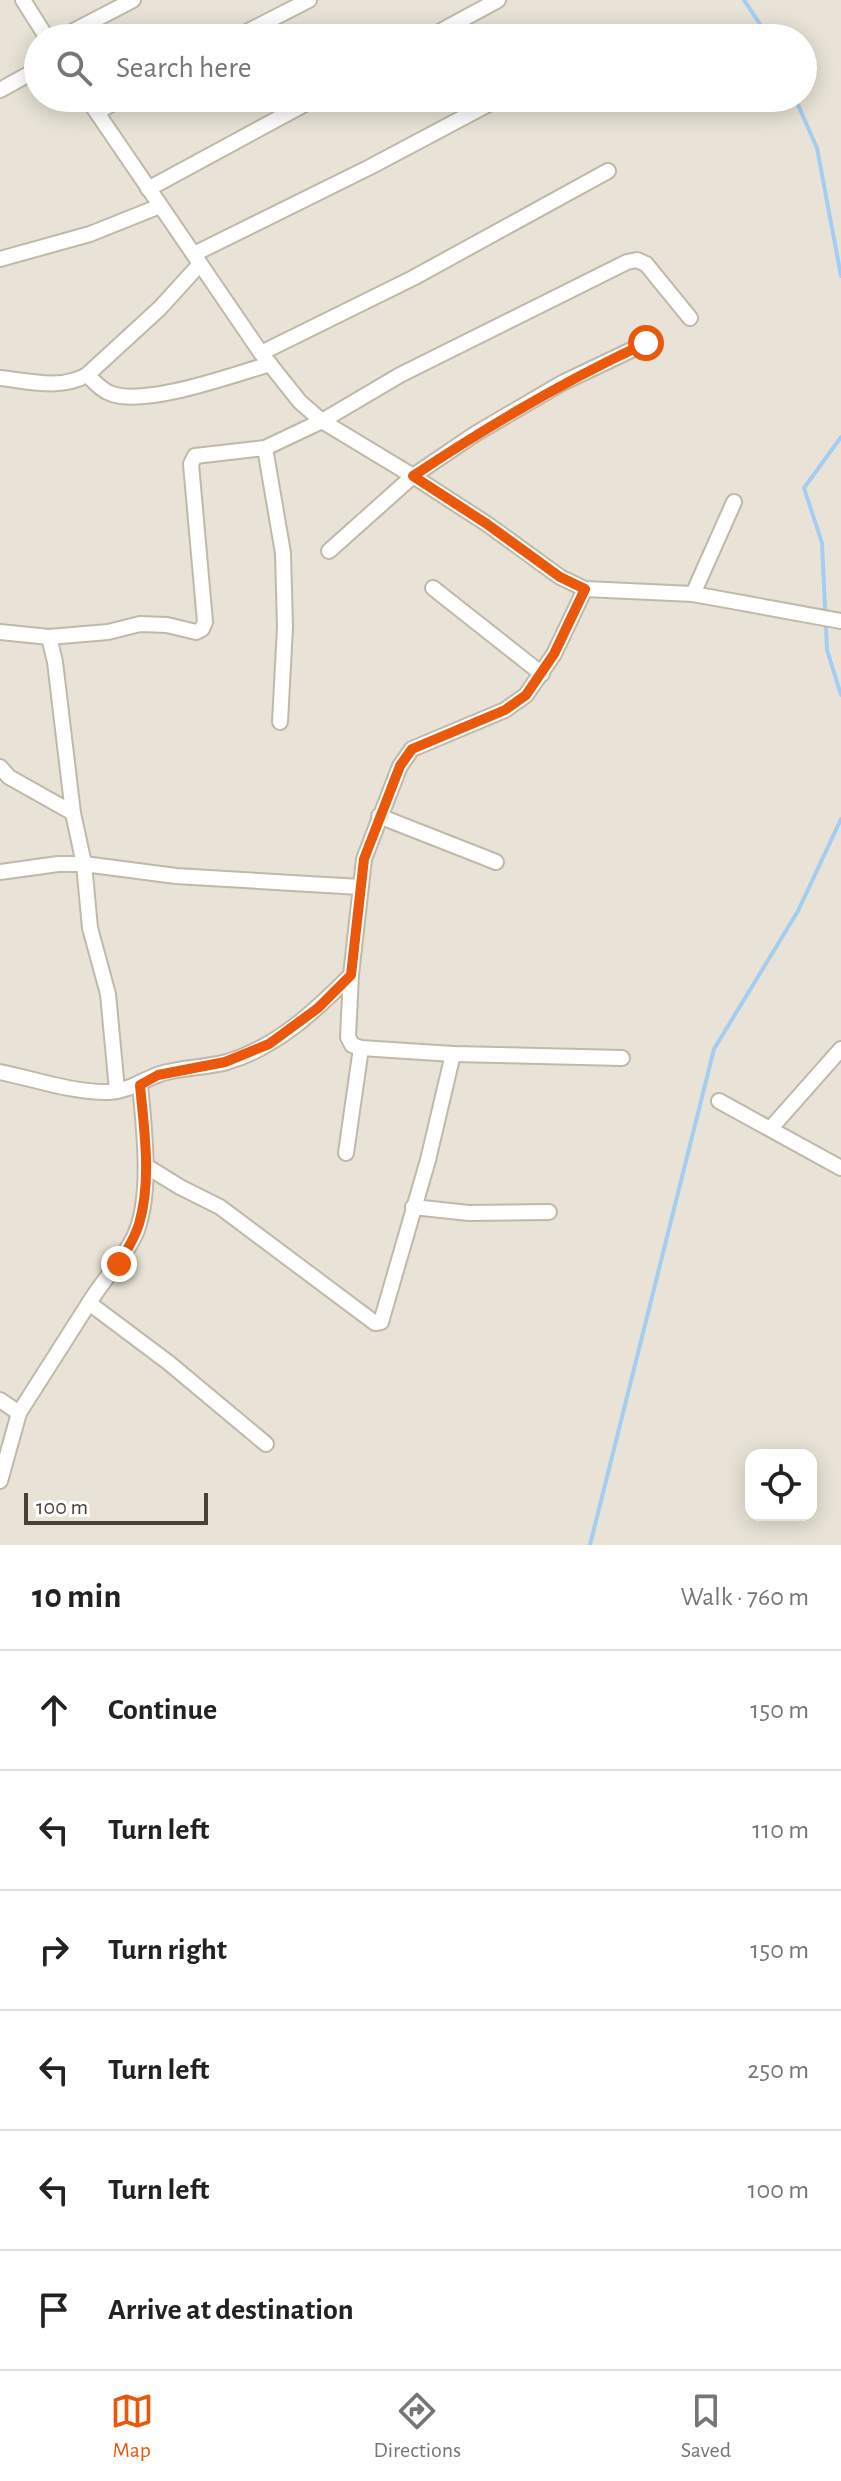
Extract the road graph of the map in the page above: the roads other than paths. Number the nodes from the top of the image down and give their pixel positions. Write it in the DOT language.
graph roads {
  1 [pos="23,0"];
  2 [pos="133,0"];
  3 [pos="309,0"];
  4 [pos="498,0"];
  5 [pos="292,4"];
  6 [pos="38,24"];
  7 [pos="87,24"];
  8 [pos="258,24"];
  9 [pos="454,24"];
  10 [pos="24,77"];
  11 [pos="0,90"];
  12 [pos="97,112"];
  13 [pos="290,112"];
  14 [pos="474,112"];
  15 [pos="608,171"];
  16 [pos="148,189"];
  17 [pos="160,206"];
  18 [pos="0,259"];
  19 [pos="197,259"];
  20 [pos="690,318"];
  21 [pos="646,343"];
  22 [pos="266,358"];
  23 [pos="87,375"];
  24 [pos="0,378"];
  25 [pos="322,421"];
  26 [pos="265,448"];
  27 [pos="413,476"];
  28 [pos="734,502"];
  29 [pos="329,551"];
  30 [pos="433,588"];
  31 [pos="585,589"];
  32 [pos="693,594"];
  33 [pos="841,621"];
  34 [pos="0,632"];
  35 [pos="49,637"];
  36 [pos="542,674"];
  37 [pos="280,722"];
  38 [pos="0,767"];
  39 [pos="73,813"];
  40 [pos="379,816"];
  41 [pos="496,862"];
  42 [pos="84,864"];
  43 [pos="0,872"];
  44 [pos="360,887"];
  45 [pos="351,975"];
  46 [pos="361,1048"];
  47 [pos="841,1049"];
  48 [pos="453,1054"];
  49 [pos="622,1058"];
  50 [pos="0,1072"];
  51 [pos="140,1085"];
  52 [pos="117,1090"];
  53 [pos="719,1101"];
  54 [pos="771,1128"];
  55 [pos="346,1153"];
  56 [pos="146,1166"];
  57 [pos="841,1168"];
  58 [pos="413,1207"];
  59 [pos="549,1212"];
  60 [pos="89,1303"];
  61 [pos="0,1400"];
  62 [pos="19,1413"];
  63 [pos="266,1444"];
  64 [pos="0,1481"];
  1 -- 6 [label="street"];
  2 -- 7 [label="street"];
  3 -- 5 [label="street"];
  4 -- 9 [label="street"];
  5 -- 8 [label="street"];
  10 -- 11 [label="street"];
  12 -- 16 [label="street"];
  13 -- 16 [label="street"];
  14 -- 19 [label="street"];
  15 -- 22 [label="street"];
  16 -- 17 [label="street"];
  17 -- 18 [label="street"];
  17 -- 19 [label="street"];
  19 -- 22 [label="street"];
  19 -- 23 [label="street"];
  20 -- 25 [label="street"];
  21 -- 27 [label="street"];
  22 -- 23 [label="street"];
  22 -- 25 [label="street"];
  23 -- 24 [label="street"];
  25 -- 26 [label="street"];
  25 -- 27 [label="street"];
  26 -- 35 [label="street"];
  26 -- 37 [label="street"];
  27 -- 29 [label="street"];
  27 -- 31 [label="street"];
  28 -- 32 [label="street"];
  30 -- 36 [label="street"];
  31 -- 32 [label="street"];
  31 -- 36 [label="street"];
  32 -- 33 [label="street"];
  34 -- 35 [label="street"];
  35 -- 39 [label="street"];
  36 -- 40 [label="street"];
  38 -- 39 [label="street"];
  39 -- 42 [label="street"];
  40 -- 41 [label="street"];
  40 -- 44 [label="street"];
  42 -- 43 [label="street"];
  42 -- 44 [label="street"];
  42 -- 52 [label="street"];
  44 -- 45 [label="street"];
  45 -- 46 [label="street"];
  45 -- 51 [label="street"];
  46 -- 48 [label="street"];
  46 -- 55 [label="street"];
  47 -- 54 [label="street"];
  48 -- 49 [label="street"];
  48 -- 58 [label="street"];
  50 -- 52 [label="street"];
  51 -- 52 [label="street"];
  51 -- 56 [label="street"];
  53 -- 54 [label="street"];
  54 -- 57 [label="street"];
  56 -- 58 [label="street"];
  56 -- 60 [label="street"];
  58 -- 59 [label="street"];
  60 -- 62 [label="street"];
  60 -- 63 [label="street"];
  61 -- 62 [label="street"];
  62 -- 64 [label="street"];
}
